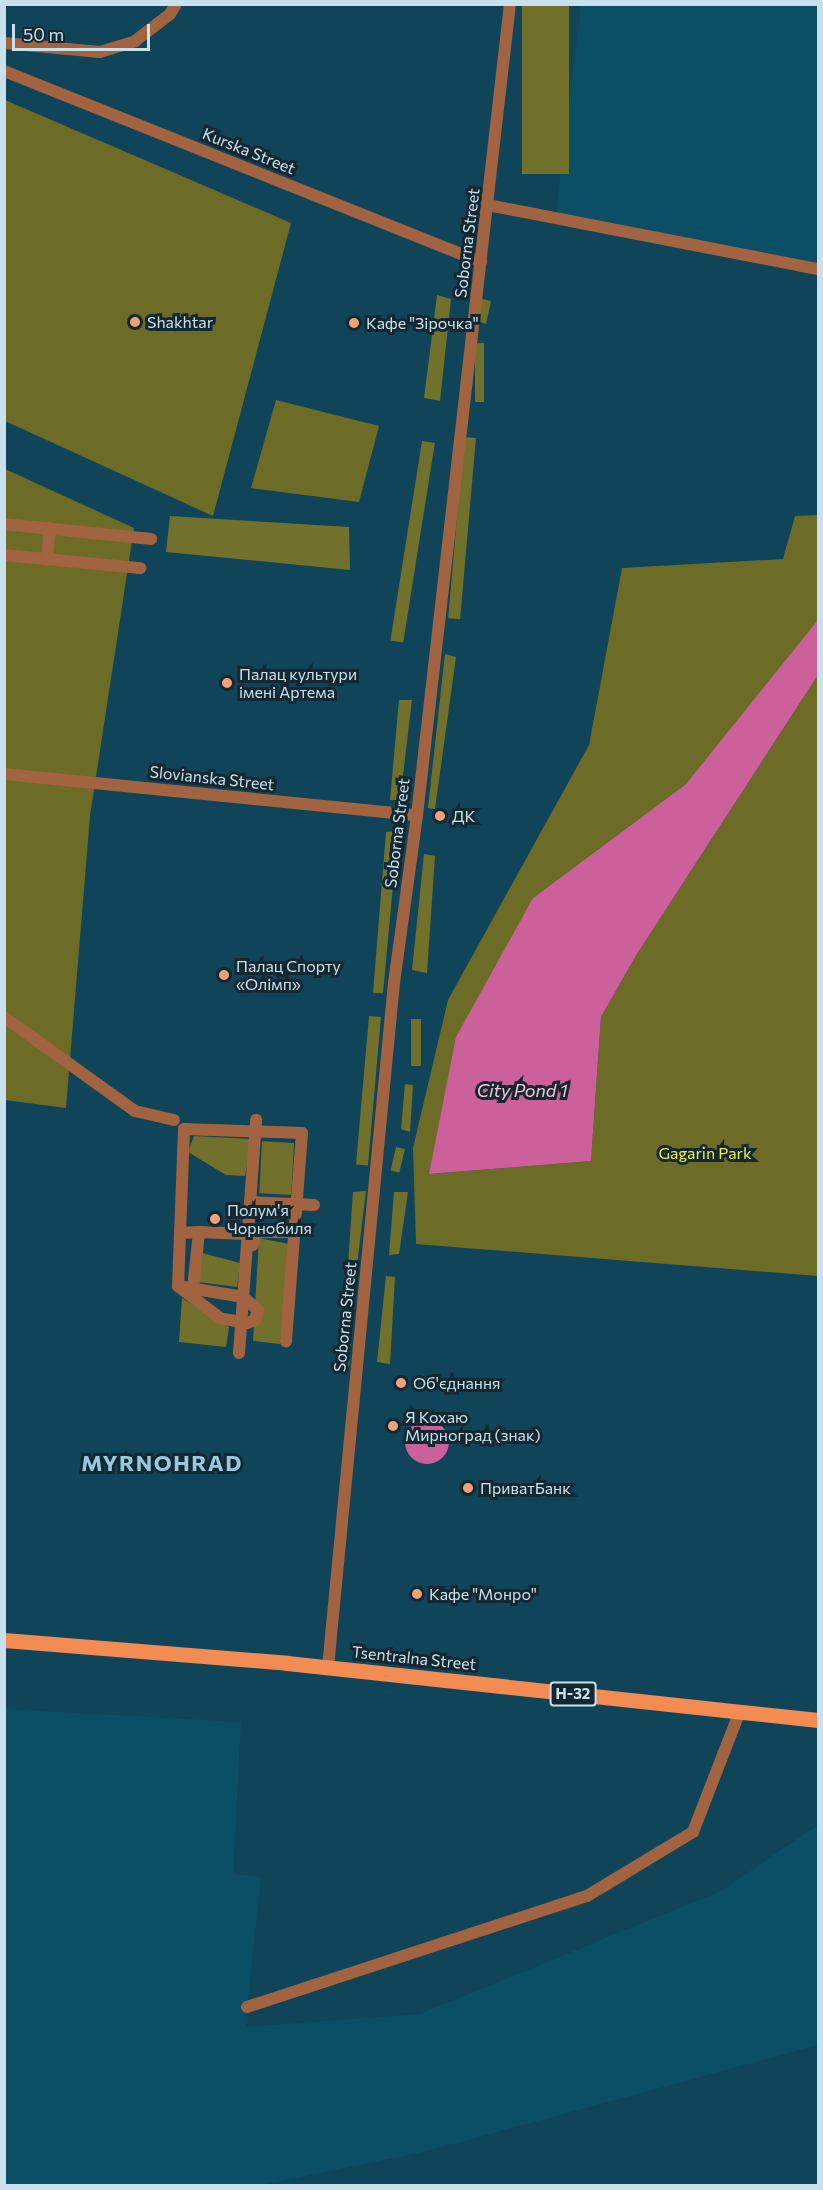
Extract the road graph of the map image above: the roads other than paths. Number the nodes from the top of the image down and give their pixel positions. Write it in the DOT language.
graph roads {
  1 [pos="176,4"];
  2 [pos="510,4"];
  3 [pos="4,43"];
  4 [pos="4,71"];
  5 [pos="488,205"];
  6 [pos="481,262"];
  7 [pos="819,269"];
  8 [pos="4,524"];
  9 [pos="50,528"];
  10 [pos="151,539"];
  11 [pos="4,555"];
  12 [pos="47,560"];
  13 [pos="140,568"];
  14 [pos="4,774"];
  15 [pos="417,815"];
  16 [pos="4,1017"];
  17 [pos="174,1120"];
  18 [pos="256,1120"];
  19 [pos="250,1202"];
  20 [pos="314,1205"];
  21 [pos="199,1232"];
  22 [pos="297,1232"];
  23 [pos="180,1233"];
  24 [pos="247,1234"];
  25 [pos="245,1269"];
  26 [pos="178,1286"];
  27 [pos="194,1288"];
  28 [pos="243,1297"];
  29 [pos="286,1341"];
  30 [pos="239,1353"];
  31 [pos="4,1640"];
  32 [pos="328,1667"];
  33 [pos="740,1712"];
  34 [pos="819,1720"];
  35 [pos="248,2007"];
  1 -- 3 [label="street"];
  2 -- 5 [label="street, Soborna Street"];
  4 -- 6 [label="street, Kurska Street"];
  5 -- 6 [label="street, Soborna Street"];
  5 -- 7 [label="street"];
  6 -- 15 [label="street, Soborna Street"];
  8 -- 9 [label="street"];
  9 -- 10 [label="street"];
  9 -- 12 [label="street"];
  11 -- 12 [label="street"];
  12 -- 13 [label="street"];
  14 -- 15 [label="street, Slovianska Street"];
  15 -- 32 [label="street, Soborna Street"];
  16 -- 17 [label="street"];
  18 -- 19 [label="street"];
  19 -- 20 [label="street"];
  19 -- 24 [label="street"];
  21 -- 23 [label="street"];
  21 -- 24 [label="street"];
  21 -- 27 [label="street"];
  22 -- 25 [label="street"];
  23 -- 26 [label="street"];
  23 -- 29 [label="street"];
  24 -- 25 [label="street"];
  25 -- 28 [label="street"];
  26 -- 27 [label="street"];
  26 -- 28 [label="street"];
  27 -- 28 [label="street"];
  28 -- 30 [label="street"];
  31 -- 32 [label="main road, Tsentralna Street / Н-32"];
  32 -- 33 [label="main road, Tsentralna Street / Н-32"];
  33 -- 34 [label="main road, Tsentralna Street / Н-32"];
  33 -- 35 [label="street"];
}
